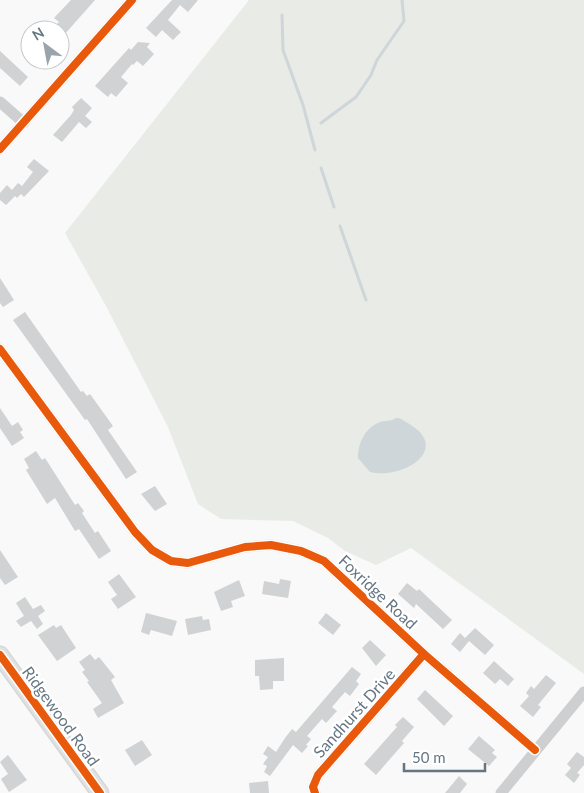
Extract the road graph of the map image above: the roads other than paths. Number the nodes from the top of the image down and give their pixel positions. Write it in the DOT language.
graph roads {
  1 [pos="132,0"];
  2 [pos="0,102"];
  3 [pos="24,122"];
  4 [pos="0,150"];
  5 [pos="0,349"];
  6 [pos="424,654"];
  7 [pos="0,655"];
  8 [pos="584,692"];
  9 [pos="535,750"];
  10 [pos="100,793"];
  11 [pos="315,793"];
  12 [pos="501,793"];
  1 -- 3 [label="street"];
  2 -- 3 [label="street"];
  3 -- 4 [label="street"];
  5 -- 6 [label="street, Foxridge Road"];
  6 -- 9 [label="street, Foxridge Road"];
  6 -- 11 [label="street, Sandhurst Drive"];
  7 -- 10 [label="main road, Ridgewood Road"];
  8 -- 9 [label="street"];
  9 -- 12 [label="street"];
}
